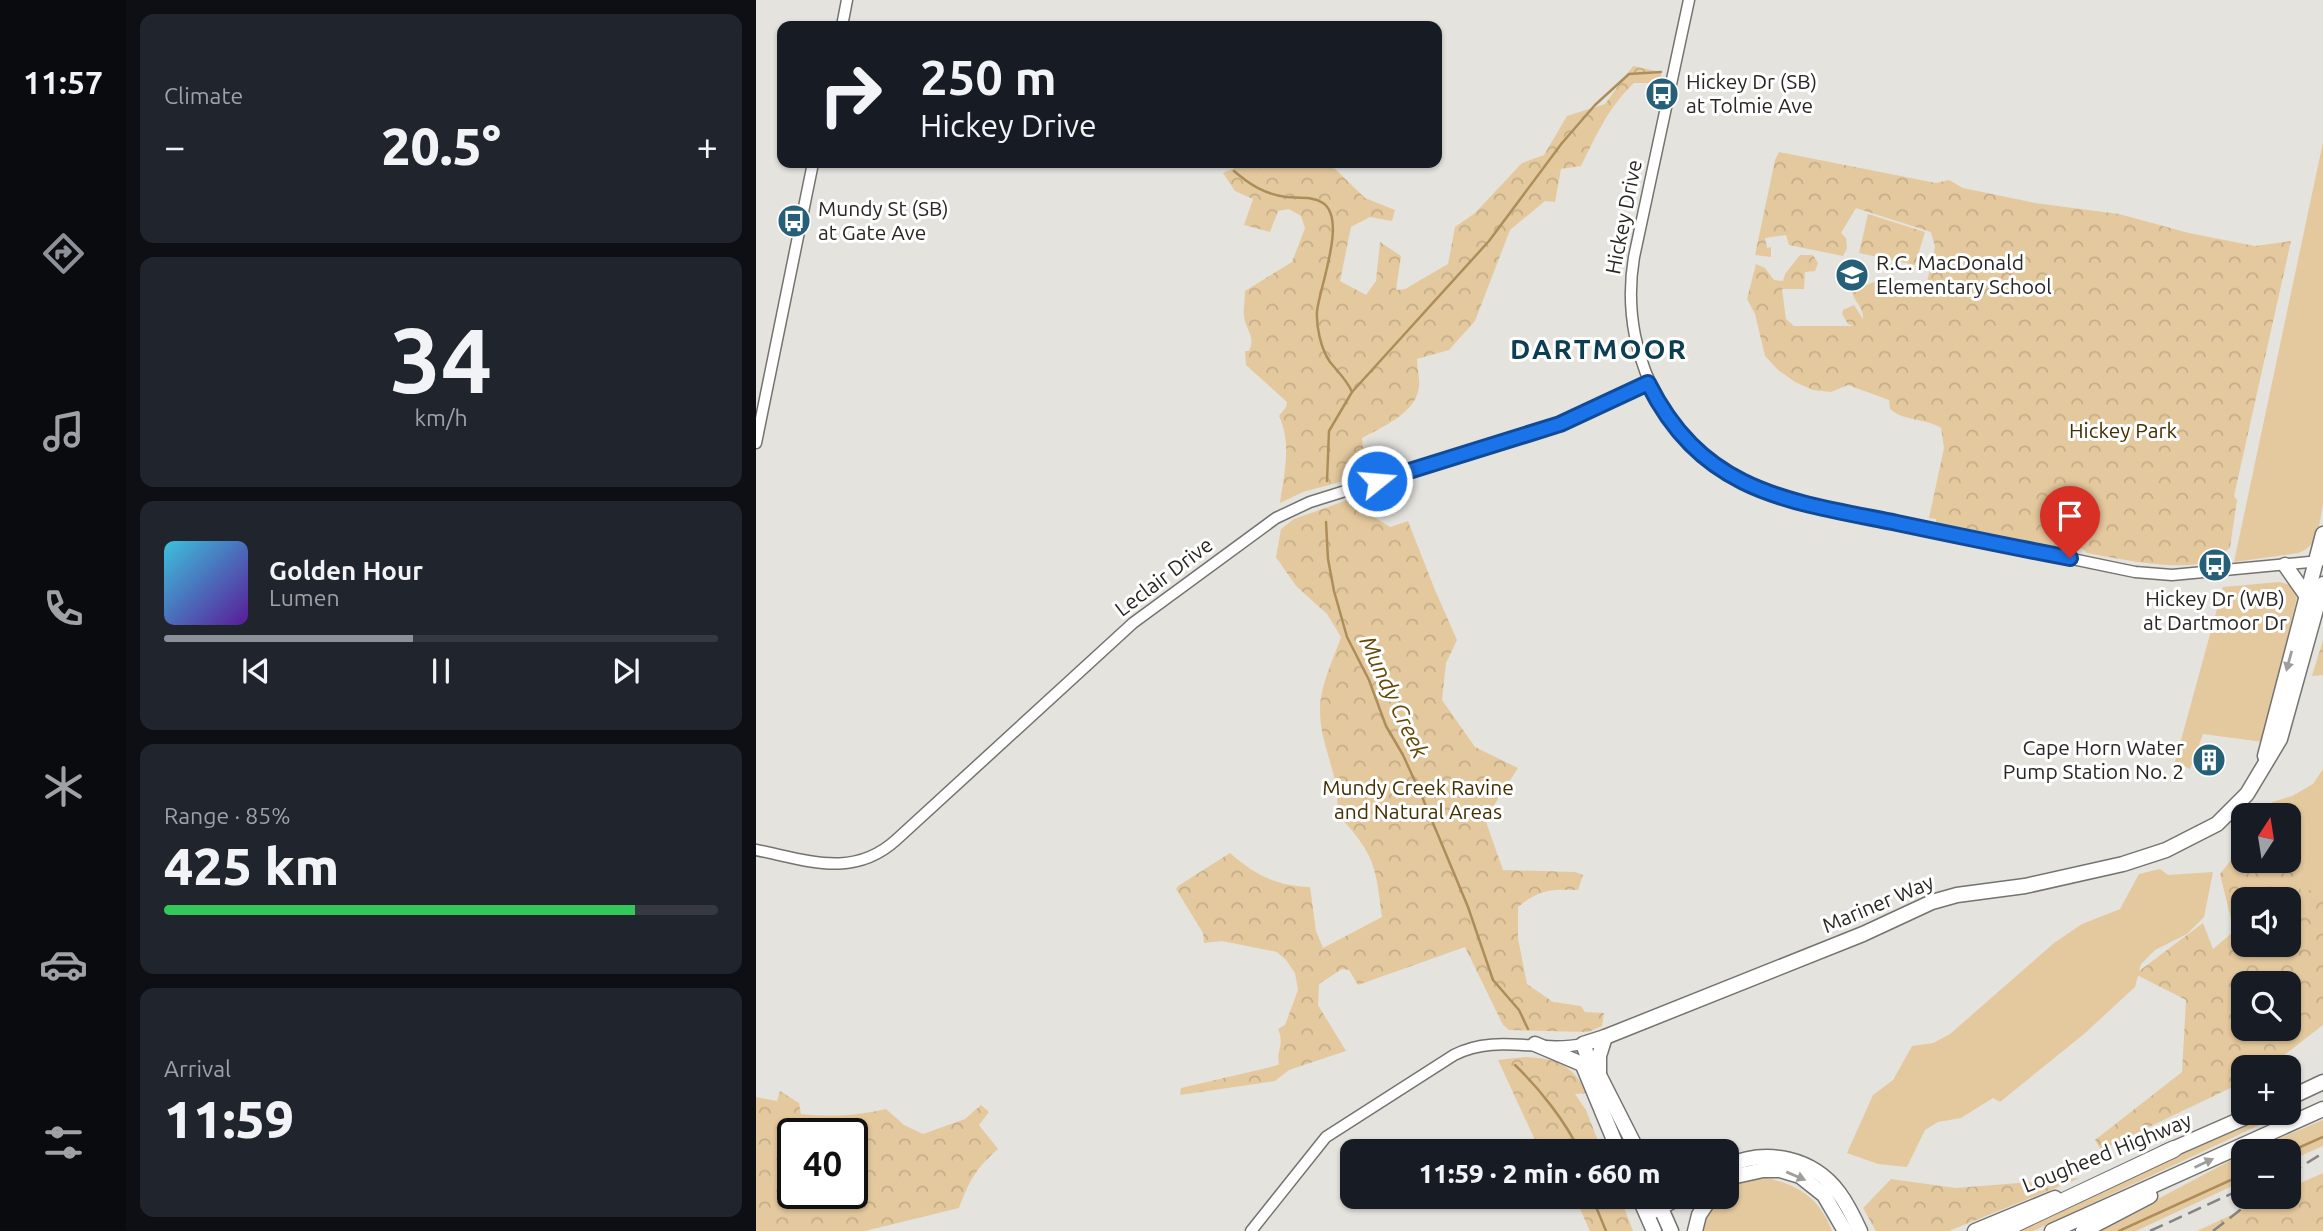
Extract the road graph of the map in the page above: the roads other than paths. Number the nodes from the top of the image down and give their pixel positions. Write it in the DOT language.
graph roads {
  1 [pos="847,0"];
  2 [pos="1689,0"];
  3 [pos="843,21"];
  4 [pos="812,168"];
  5 [pos="1648,383"];
  6 [pos="756,443"];
  7 [pos="2323,534"];
  8 [pos="2319,562"];
  9 [pos="2286,565"];
  10 [pos="2323,584"];
  11 [pos="2306,595"];
  12 [pos="2257,777"];
  13 [pos="756,850"];
  14 [pos="1605,1037"];
  15 [pos="1535,1044"];
  16 [pos="1580,1044"];
  17 [pos="1582,1064"];
  18 [pos="1599,1074"];
  19 [pos="2323,1082"];
  20 [pos="2301,1092"];
  21 [pos="2323,1098"];
  22 [pos="2323,1108"];
  23 [pos="2231,1124"];
  24 [pos="1614,1139"];
  25 [pos="1631,1139"];
  26 [pos="2249,1139"];
  27 [pos="2255,1139"];
  28 [pos="2174,1149"];
  29 [pos="2231,1150"];
  30 [pos="1739,1165"];
  31 [pos="1739,1173"];
  32 [pos="2179,1175"];
  33 [pos="1652,1209"];
  34 [pos="1656,1209"];
  35 [pos="1703,1209"];
  36 [pos="1843,1230"];
  37 [pos="1251,1231"];
  38 [pos="1654,1231"];
  39 [pos="1671,1231"];
  40 [pos="1695,1231"];
  41 [pos="1860,1231"];
  42 [pos="1975,1231"];
  43 [pos="2000,1231"];
  44 [pos="2052,1231"];
  45 [pos="2083,1231"];
  1 -- 3 [label="street"];
  2 -- 5 [label="street, Hickey Drive"];
  4 -- 6 [label="street"];
  5 -- 9 [label="street, Hickey Drive"];
  5 -- 13 [label="street, Leclair Drive"];
  7 -- 8 [label="main road, Mariner Way"];
  8 -- 9 [label="street, Hickey Drive"];
  8 -- 11 [label="main road, Mariner Way"];
  9 -- 11 [label="main road"];
  10 -- 12 [label="main road, Mariner Way"];
  11 -- 12 [label="main road, Mariner Way, one-way"];
  12 -- 14 [label="main road, Mariner Way"];
  14 -- 16 [label="main road, Mariner Way"];
  14 -- 18 [label="main road"];
  15 -- 16 [label="street"];
  15 -- 17 [label="main road"];
  15 -- 37 [label="street"];
  16 -- 17 [label="main road"];
  16 -- 18 [label="main road"];
  17 -- 24 [label="main road"];
  18 -- 25 [label="main road"];
  19 -- 20 [label="main road"];
  21 -- 26 [label="main road"];
  22 -- 27 [label="main road"];
  23 -- 28 [label="main road, Lougheed Highway"];
  28 -- 42 [label="main road, Lougheed Highway"];
  28 -- 43 [label="highway"];
  32 -- 29 [label="main road, one-way"];
  30 -- 41 [label="main road"];
  31 -- 36 [label="main road, one-way"];
  32 -- 44 [label="main road"];
  32 -- 45 [label="main road"];
  33 -- 38 [label="main road"];
  34 -- 39 [label="main road"];
  35 -- 40 [label="main road"];
}
